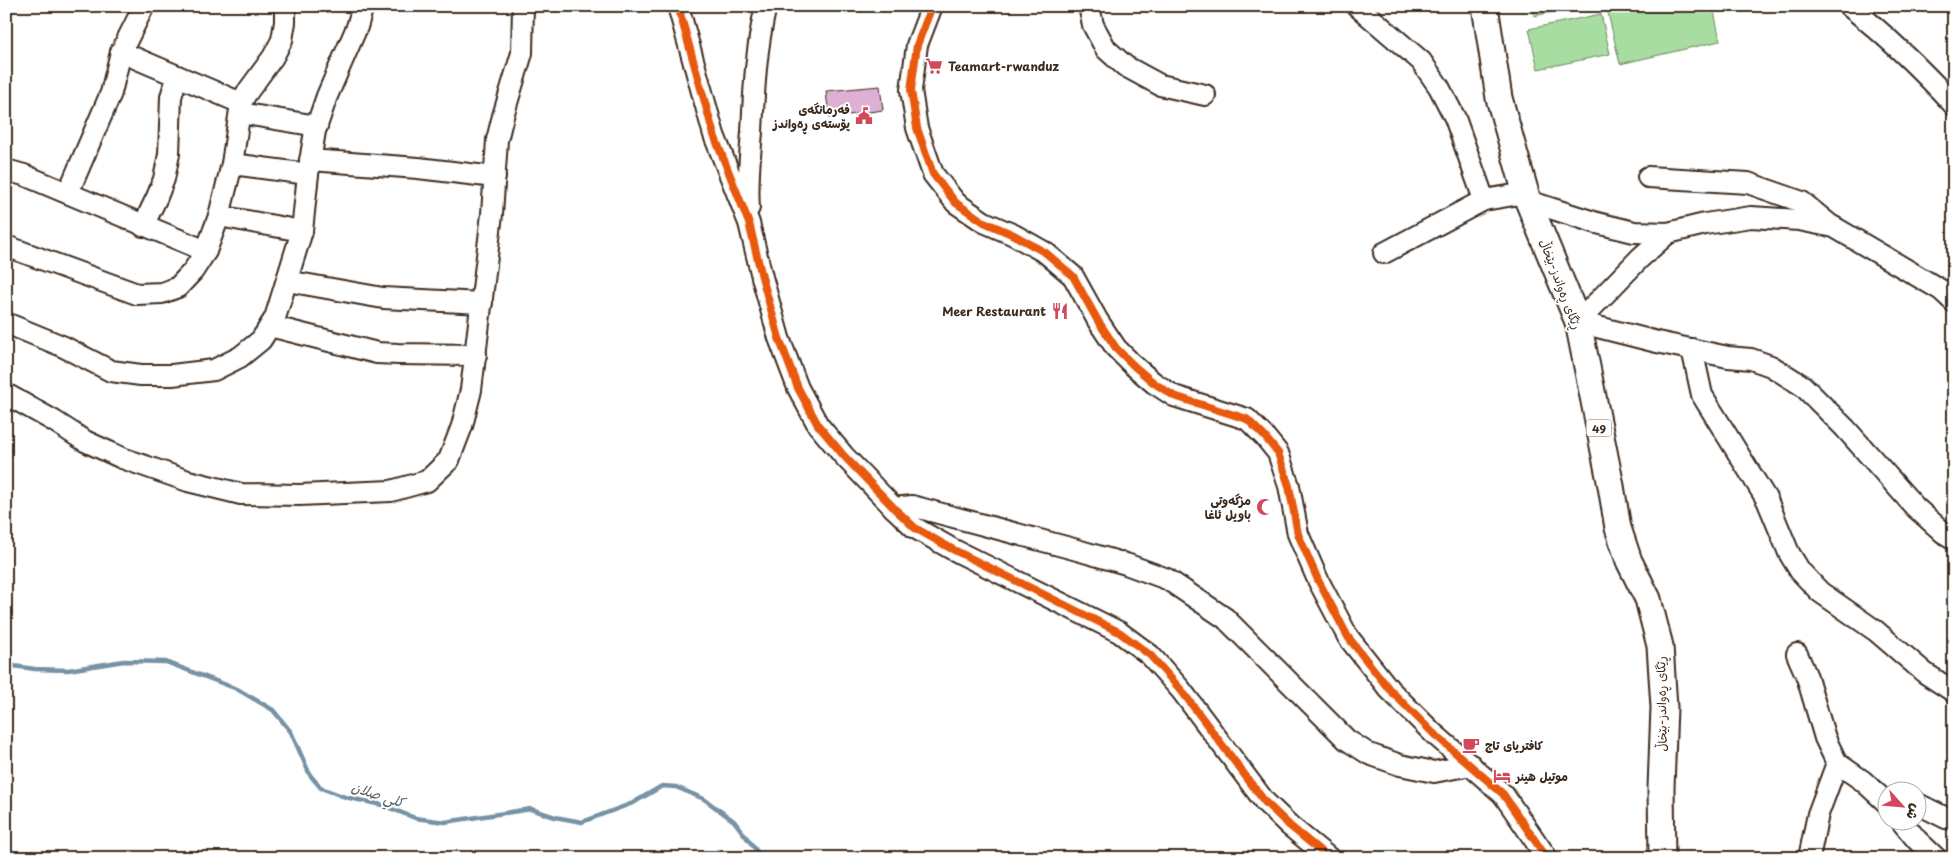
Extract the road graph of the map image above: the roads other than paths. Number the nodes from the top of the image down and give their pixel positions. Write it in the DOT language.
graph roads {
  1 [pos="144,6"];
  2 [pos="284,6"];
  3 [pos="363,6"];
  4 [pos="522,6"];
  5 [pos="678,6"];
  6 [pos="766,6"];
  7 [pos="932,6"];
  8 [pos="1089,6"];
  9 [pos="1357,6"];
  10 [pos="1485,6"];
  11 [pos="1848,6"];
  12 [pos="121,52"];
  13 [pos="177,76"];
  14 [pos="1205,95"];
  15 [pos="1954,105"];
  16 [pos="241,108"];
  17 [pos="317,126"];
  18 [pos="752,132"];
  19 [pos="714,135"];
  20 [pos="232,164"];
  21 [pos="309,167"];
  22 [pos="6,170"];
  23 [pos="495,177"];
  24 [pos="1648,177"];
  25 [pos="68,193"];
  26 [pos="1527,197"];
  27 [pos="1484,200"];
  28 [pos="219,216"];
  29 [pos="749,223"];
  30 [pos="143,226"];
  31 [pos="1834,227"];
  32 [pos="302,231"];
  33 [pos="1668,233"];
  34 [pos="6,246"];
  35 [pos="206,251"];
  36 [pos="1384,253"];
  37 [pos="287,281"];
  38 [pos="482,302"];
  39 [pos="1954,302"];
  40 [pos="1578,322"];
  41 [pos="6,323"];
  42 [pos="270,326"];
  43 [pos="1692,349"];
  44 [pos="476,355"];
  45 [pos="6,394"];
  46 [pos="894,508"];
  47 [pos="1954,539"];
  48 [pos="1798,654"];
  49 [pos="1954,692"];
  50 [pos="1837,763"];
  51 [pos="1470,765"];
  52 [pos="1870,787"];
  53 [pos="1878,789"];
  54 [pos="1878,795"];
  55 [pos="1928,809"];
  56 [pos="1954,819"];
  57 [pos="1910,832"];
  58 [pos="1329,858"];
  59 [pos="1547,858"];
  60 [pos="1662,858"];
  61 [pos="1809,858"];
  62 [pos="1936,858"];
  1 -- 12 [label="street"];
  2 -- 16 [label="street"];
  3 -- 17 [label="street"];
  4 -- 23 [label="street"];
  5 -- 19 [label="street"];
  6 -- 18 [label="street"];
  7 -- 51 [label="street"];
  8 -- 14 [label="street"];
  9 -- 27 [label="street"];
  10 -- 26 [label="main road, ڕێگای ڕەواندز-بێخاڵ / 49"];
  11 -- 15 [label="street"];
  12 -- 13 [label="street"];
  12 -- 25 [label="street"];
  13 -- 16 [label="street"];
  13 -- 30 [label="street"];
  16 -- 17 [label="street"];
  16 -- 20 [label="street"];
  17 -- 21 [label="street"];
  18 -- 19 [label="street"];
  18 -- 29 [label="street"];
  19 -- 29 [label="street"];
  20 -- 21 [label="street"];
  20 -- 28 [label="street"];
  21 -- 23 [label="street"];
  21 -- 32 [label="street"];
  22 -- 25 [label="street"];
  23 -- 38 [label="street"];
  24 -- 31 [label="street"];
  25 -- 30 [label="street"];
  26 -- 27 [label="street"];
  26 -- 33 [label="street"];
  26 -- 40 [label="main road, ڕێگای ڕەواندز-بێخاڵ / 49"];
  27 -- 36 [label="street"];
  28 -- 32 [label="street"];
  28 -- 35 [label="street"];
  29 -- 46 [label="street"];
  30 -- 35 [label="street"];
  31 -- 33 [label="street"];
  31 -- 39 [label="street"];
  32 -- 37 [label="street"];
  33 -- 40 [label="street"];
  34 -- 35 [label="street"];
  37 -- 38 [label="street"];
  37 -- 42 [label="street"];
  38 -- 44 [label="street"];
  40 -- 43 [label="street"];
  40 -- 60 [label="main road, ڕێگای ڕەواندز-بێخاڵ / 49"];
  41 -- 42 [label="street"];
  42 -- 44 [label="street"];
  43 -- 47 [label="street"];
  43 -- 49 [label="street"];
  44 -- 45 [label="street"];
  46 -- 51 [label="street"];
  46 -- 58 [label="street"];
  48 -- 50 [label="street"];
  50 -- 52 [label="street"];
  50 -- 61 [label="street"];
  51 -- 59 [label="street"];
  52 -- 53 [label="street"];
  52 -- 54 [label="street"];
  55 -- 56 [label="street"];
  57 -- 62 [label="street"];
}
